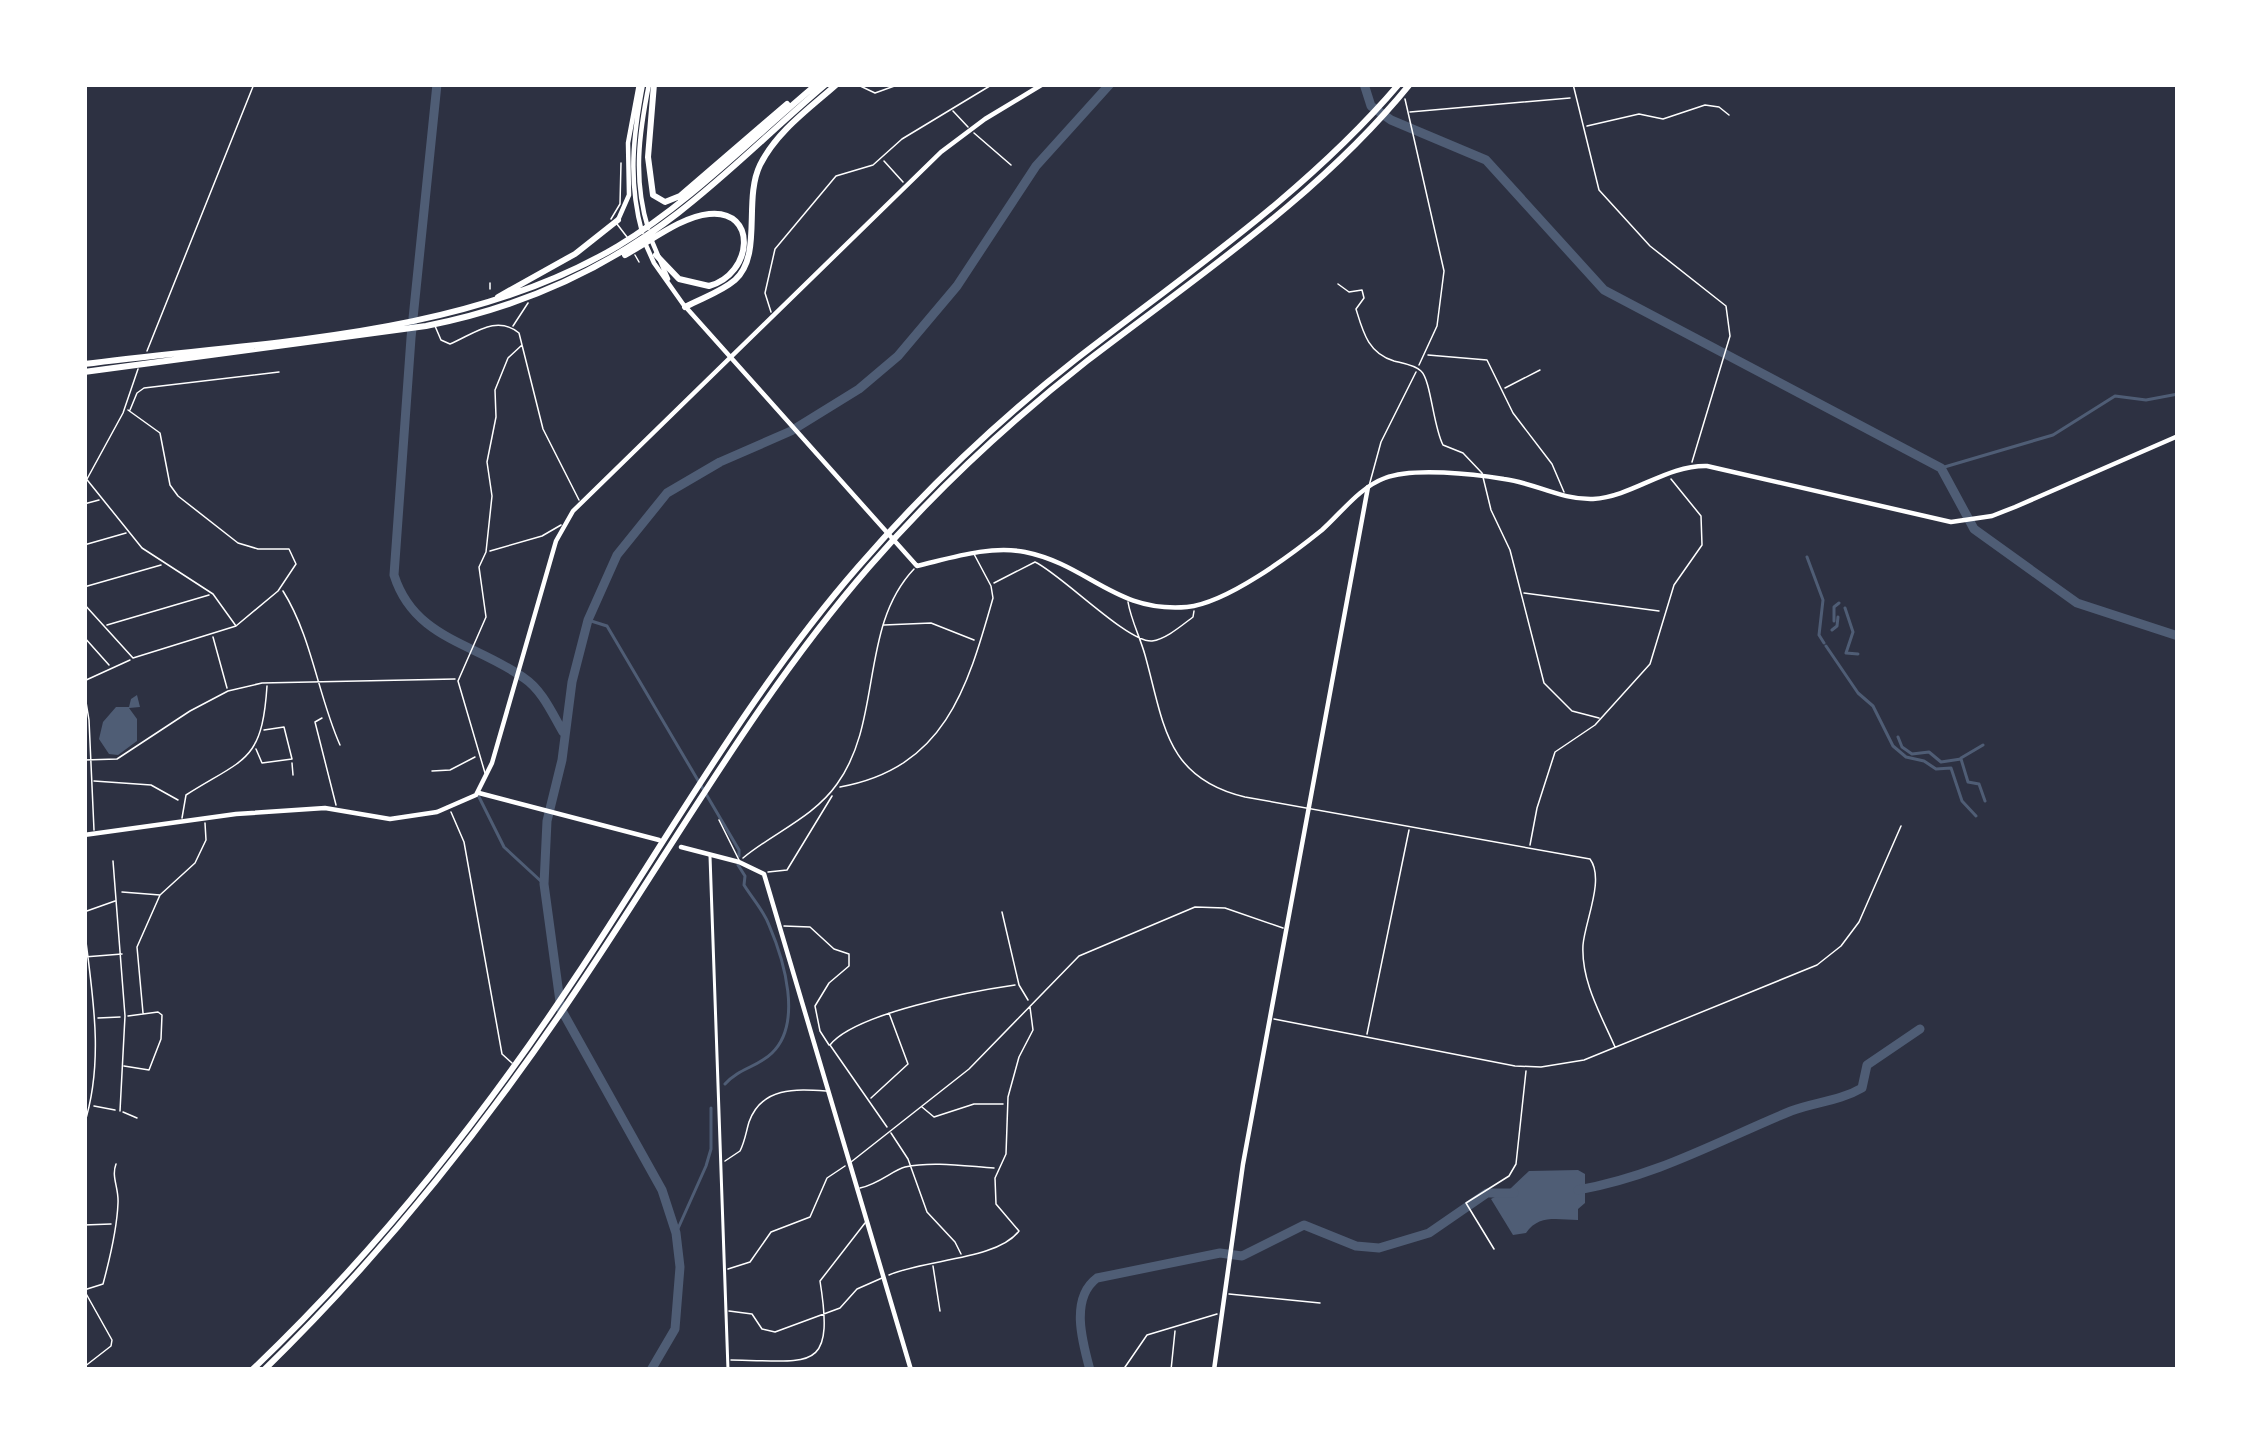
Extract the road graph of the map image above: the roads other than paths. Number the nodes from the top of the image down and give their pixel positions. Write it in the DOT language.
graph roads {
  1 [pos="254,84"];
  2 [pos="646,84"];
  3 [pos="816,84"];
  4 [pos="826,84"];
  5 [pos="837,84"];
  6 [pos="856,84"];
  7 [pos="901,84"];
  8 [pos="993,84"];
  9 [pos="1043,84"];
  10 [pos="1573,84"];
  11 [pos="1404,85"];
  12 [pos="1574,98"];
  13 [pos="950,109"];
  14 [pos="1408,112"];
  15 [pos="1730,115"];
  16 [pos="1583,127"];
  17 [pos="970,130"];
  18 [pos="881,158"];
  19 [pos="621,163"];
  20 [pos="1011,165"];
  21 [pos="907,185"];
  22 [pos="679,207"];
  23 [pos="615,220"];
  24 [pos="638,220"];
  25 [pos="650,232"];
  26 [pos="656,254"];
  27 [pos="639,262"];
  28 [pos="533,283"];
  29 [pos="1338,284"];
  30 [pos="550,288"];
  31 [pos="684,306"];
  32 [pos="773,315"];
  33 [pos="430,323"];
  34 [pos="512,327"];
  35 [pos="522,345"];
  36 [pos="1424,355"];
  37 [pos="729,357"];
  38 [pos="143,360"];
  39 [pos="84,368"];
  40 [pos="1417,368"];
  41 [pos="1540,370"];
  42 [pos="279,372"];
  43 [pos="1502,390"];
  44 [pos="127,409"];
  45 [pos="2178,436"];
  46 [pos="1692,466"];
  47 [pos="1667,473"];
  48 [pos="85,477"];
  49 [pos="1483,478"];
  50 [pos="1368,487"];
  51 [pos="1565,496"];
  52 [pos="103,499"];
  53 [pos="580,502"];
  54 [pos="84,504"];
  55 [pos="564,524"];
  56 [pos="130,532"];
  57 [pos="84,545"];
  58 [pos="486,552"];
  59 [pos="974,554"];
  60 [pos="164,564"];
  61 [pos="917,566"];
  62 [pos="991,586"];
  63 [pos="84,587"];
  64 [pos="281,588"];
  65 [pos="1520,593"];
  66 [pos="213,594"];
  67 [pos="1128,602"];
  68 [pos="84,604"];
  69 [pos="1194,606"];
  70 [pos="1663,612"];
  71 [pos="884,625"];
  72 [pos="104,626"];
  73 [pos="236,626"];
  74 [pos="212,634"];
  75 [pos="84,637"];
  76 [pos="1140,639"];
  77 [pos="978,641"];
  78 [pos="133,658"];
  79 [pos="112,668"];
  80 [pos="317,680"];
  81 [pos="84,681"];
  82 [pos="458,681"];
  83 [pos="267,682"];
  84 [pos="84,690"];
  85 [pos="229,692"];
  86 [pos="764,697"];
  87 [pos="85,698"];
  88 [pos="325,716"];
  89 [pos="1599,718"];
  90 [pos="260,731"];
  91 [pos="340,745"];
  92 [pos="255,748"];
  93 [pos="479,756"];
  94 [pos="292,759"];
  95 [pos="87,760"];
  96 [pos="432,771"];
  97 [pos="293,775"];
  98 [pos="487,777"];
  99 [pos="90,781"];
  100 [pos="836,787"];
  101 [pos="831,793"];
  102 [pos="479,794"];
  103 [pos="183,801"];
  104 [pos="337,808"];
  105 [pos="449,808"];
  106 [pos="1308,808"];
  107 [pos="204,820"];
  108 [pos="719,820"];
  109 [pos="182,822"];
  110 [pos="1901,826"];
  111 [pos="1409,827"];
  112 [pos="95,833"];
  113 [pos="84,835"];
  114 [pos="659,840"];
  115 [pos="681,847"];
  116 [pos="1529,849"];
  117 [pos="659,855"];
  118 [pos="710,855"];
  119 [pos="113,861"];
  120 [pos="739,862"];
  121 [pos="764,874"];
  122 [pos="118,892"];
  123 [pos="160,895"];
  124 [pos="118,901"];
  125 [pos="84,911"];
  126 [pos="1002,912"];
  127 [pos="84,926"];
  128 [pos="780,927"];
  129 [pos="1286,929"];
  130 [pos="122,954"];
  131 [pos="86,957"];
  132 [pos="1019,985"];
  133 [pos="1029,1004"];
  134 [pos="143,1013"];
  135 [pos="889,1013"];
  136 [pos="124,1016"];
  137 [pos="94,1018"];
  138 [pos="1270,1018"];
  139 [pos="544,1030"];
  140 [pos="1366,1037"];
  141 [pos="830,1046"];
  142 [pos="1615,1048"];
  143 [pos="512,1064"];
  144 [pos="124,1066"];
  145 [pos="1526,1066"];
  146 [pos="828,1091"];
  147 [pos="868,1101"];
  148 [pos="84,1104"];
  149 [pos="90,1105"];
  150 [pos="1006,1106"];
  151 [pos="922,1107"];
  152 [pos="119,1111"];
  153 [pos="136,1118"];
  154 [pos="84,1125"];
  155 [pos="889,1130"];
  156 [pos="721,1162"];
  157 [pos="850,1163"];
  158 [pos="114,1166"];
  159 [pos="911,1168"];
  160 [pos="998,1168"];
  161 [pos="857,1189"];
  162 [pos="866,1221"];
  163 [pos="84,1225"];
  164 [pos="115,1225"];
  165 [pos="1494,1249"];
  166 [pos="961,1254"];
  167 [pos="932,1263"];
  168 [pos="724,1269"];
  169 [pos="883,1278"];
  170 [pos="1224,1294"];
  171 [pos="1320,1303"];
  172 [pos="725,1311"];
  173 [pos="940,1311"];
  174 [pos="824,1314"];
  175 [pos="1221,1314"];
  176 [pos="1174,1327"];
  177 [pos="292,1337"];
  178 [pos="728,1360"];
  179 [pos="84,1367"];
  180 [pos="252,1370"];
  181 [pos="264,1370"];
  182 [pos="728,1370"];
  183 [pos="910,1370"];
  184 [pos="1123,1370"];
  185 [pos="1171,1370"];
  186 [pos="1214,1370"];
  1 -- 38 [label="street"];
  2 -- 3 [label="highway"];
  2 -- 23 [label="main road"];
  2 -- 24 [label="main road"];
  2 -- 25 [label="main road"];
  3 -- 22 [label="highway"];
  4 -- 22 [label="highway"];
  5 -- 31 [label="highway"];
  6 -- 7 [label="street"];
  8 -- 13 [label="street"];
  9 -- 17 [label="main road"];
  10 -- 12 [label="street"];
  11 -- 14 [label="street"];
  11 -- 86 [label="highway"];
  12 -- 14 [label="street"];
  12 -- 16 [label="street"];
  13 -- 17 [label="street"];
  13 -- 18 [label="street"];
  14 -- 36 [label="street"];
  15 -- 16 [label="street"];
  16 -- 46 [label="street"];
  17 -- 20 [label="street"];
  17 -- 21 [label="main road"];
  18 -- 21 [label="street"];
  18 -- 32 [label="street"];
  19 -- 23 [label="street"];
  21 -- 32 [label="main road"];
  22 -- 28 [label="highway"];
  22 -- 30 [label="highway"];
  23 -- 24 [label="main road"];
  23 -- 27 [label="street"];
  23 -- 28 [label="highway"];
  24 -- 25 [label="main road"];
  24 -- 31 [label="main road"];
  25 -- 26 [label="main road"];
  26 -- 30 [label="highway"];
  26 -- 31 [label="main road"];
  28 -- 30 [label="highway"];
  28 -- 33 [label="highway"];
  28 -- 33 [label="highway"];
  28 -- 34 [label="street"];
  29 -- 40 [label="street"];
  31 -- 37 [label="main road"];
  32 -- 37 [label="main road"];
  33 -- 34 [label="street"];
  33 -- 38 [label="highway"];
  34 -- 35 [label="street"];
  35 -- 53 [label="street"];
  35 -- 58 [label="street"];
  36 -- 40 [label="street"];
  36 -- 43 [label="street"];
  37 -- 53 [label="main road"];
  37 -- 61 [label="main road"];
  38 -- 39 [label="highway"];
  38 -- 44 [label="street"];
  40 -- 49 [label="street"];
  40 -- 50 [label="street"];
  41 -- 43 [label="street"];
  42 -- 44 [label="street"];
  43 -- 51 [label="street"];
  44 -- 48 [label="street"];
  44 -- 64 [label="street"];
  45 -- 46 [label="main road"];
  46 -- 47 [label="main road"];
  47 -- 51 [label="main road"];
  47 -- 70 [label="street"];
  48 -- 52 [label="street"];
  49 -- 50 [label="main road"];
  49 -- 51 [label="main road"];
  49 -- 65 [label="street"];
  50 -- 69 [label="main road"];
  50 -- 106 [label="main road"];
  52 -- 54 [label="street"];
  52 -- 56 [label="street"];
  53 -- 55 [label="main road"];
  55 -- 58 [label="street"];
  55 -- 98 [label="main road"];
  56 -- 57 [label="street"];
  56 -- 60 [label="street"];
  58 -- 82 [label="street"];
  59 -- 61 [label="main road"];
  59 -- 62 [label="street"];
  59 -- 67 [label="main road"];
  60 -- 63 [label="street"];
  60 -- 66 [label="street"];
  61 -- 71 [label="street"];
  62 -- 76 [label="street"];
  62 -- 77 [label="street"];
  64 -- 73 [label="street"];
  64 -- 80 [label="street"];
  65 -- 70 [label="street"];
  65 -- 89 [label="street"];
  66 -- 72 [label="street"];
  66 -- 73 [label="street"];
  67 -- 69 [label="main road"];
  67 -- 76 [label="street"];
  68 -- 72 [label="street"];
  69 -- 76 [label="street"];
  70 -- 89 [label="street"];
  71 -- 77 [label="street"];
  71 -- 100 [label="street"];
  72 -- 78 [label="street"];
  73 -- 74 [label="street"];
  74 -- 78 [label="street"];
  74 -- 85 [label="street"];
  75 -- 79 [label="street"];
  76 -- 106 [label="street"];
  77 -- 100 [label="street"];
  78 -- 79 [label="street"];
  79 -- 81 [label="street"];
  80 -- 82 [label="street"];
  80 -- 83 [label="street"];
  80 -- 88 [label="street"];
  82 -- 93 [label="street"];
  83 -- 85 [label="street"];
  83 -- 90 [label="street"];
  84 -- 87 [label="street"];
  85 -- 95 [label="street"];
  86 -- 117 [label="highway"];
  86 -- 117 [label="highway"];
  87 -- 95 [label="street"];
  88 -- 91 [label="street"];
  88 -- 104 [label="street"];
  89 -- 116 [label="street"];
  90 -- 92 [label="street"];
  90 -- 94 [label="street"];
  92 -- 94 [label="street"];
  92 -- 103 [label="street"];
  93 -- 96 [label="street"];
  93 -- 98 [label="street"];
  94 -- 97 [label="street"];
  95 -- 99 [label="street"];
  98 -- 102 [label="main road"];
  99 -- 103 [label="street"];
  99 -- 112 [label="street"];
  100 -- 101 [label="street"];
  101 -- 120 [label="street"];
  101 -- 121 [label="street"];
  102 -- 105 [label="main road"];
  102 -- 114 [label="main road"];
  103 -- 109 [label="street"];
  104 -- 105 [label="main road"];
  104 -- 107 [label="main road"];
  105 -- 143 [label="street"];
  106 -- 111 [label="street"];
  106 -- 129 [label="main road"];
  107 -- 109 [label="main road"];
  107 -- 123 [label="street"];
  108 -- 120 [label="street"];
  109 -- 112 [label="main road"];
  110 -- 142 [label="street"];
  111 -- 116 [label="street"];
  111 -- 140 [label="street"];
  112 -- 113 [label="main road"];
  115 -- 118 [label="main road"];
  116 -- 142 [label="street"];
  117 -- 139 [label="highway"];
  117 -- 139 [label="highway"];
  118 -- 120 [label="main road"];
  118 -- 156 [label="street"];
  119 -- 122 [label="street"];
  120 -- 121 [label="main road"];
  121 -- 128 [label="main road"];
  122 -- 123 [label="street"];
  122 -- 124 [label="street"];
  123 -- 134 [label="street"];
  124 -- 125 [label="street"];
  124 -- 130 [label="street"];
  126 -- 132 [label="street"];
  127 -- 131 [label="street"];
  128 -- 141 [label="street"];
  128 -- 146 [label="main road"];
  129 -- 133 [label="street"];
  129 -- 138 [label="main road"];
  130 -- 131 [label="street"];
  130 -- 136 [label="street"];
  131 -- 137 [label="street"];
  132 -- 133 [label="street"];
  132 -- 135 [label="street"];
  133 -- 150 [label="street"];
  133 -- 151 [label="street"];
  134 -- 136 [label="street"];
  134 -- 144 [label="street"];
  135 -- 141 [label="street"];
  135 -- 147 [label="street"];
  136 -- 137 [label="street"];
  136 -- 144 [label="street"];
  137 -- 149 [label="street"];
  138 -- 140 [label="street"];
  138 -- 170 [label="main road"];
  139 -- 177 [label="highway"];
  140 -- 145 [label="street"];
  141 -- 147 [label="street"];
  142 -- 145 [label="street"];
  144 -- 152 [label="street"];
  145 -- 165 [label="street"];
  146 -- 156 [label="street"];
  146 -- 157 [label="main road"];
  147 -- 155 [label="street"];
  148 -- 149 [label="street"];
  149 -- 152 [label="street"];
  149 -- 154 [label="street"];
  150 -- 151 [label="street"];
  150 -- 160 [label="street"];
  151 -- 155 [label="street"];
  152 -- 153 [label="street"];
  155 -- 157 [label="street"];
  155 -- 159 [label="street"];
  156 -- 168 [label="street"];
  157 -- 161 [label="main road"];
  157 -- 168 [label="street"];
  158 -- 164 [label="street"];
  159 -- 160 [label="street"];
  159 -- 161 [label="street"];
  159 -- 166 [label="street"];
  160 -- 166 [label="street"];
  161 -- 162 [label="main road"];
  162 -- 169 [label="main road"];
  162 -- 174 [label="street"];
  163 -- 164 [label="street"];
  164 -- 179 [label="street"];
  166 -- 167 [label="street"];
  167 -- 169 [label="street"];
  167 -- 173 [label="street"];
  168 -- 172 [label="street"];
  169 -- 174 [label="street"];
  169 -- 183 [label="main road"];
  170 -- 171 [label="street"];
  170 -- 175 [label="main road"];
  172 -- 174 [label="street"];
  172 -- 178 [label="street"];
  174 -- 178 [label="street"];
  175 -- 176 [label="street"];
  175 -- 186 [label="main road"];
  176 -- 184 [label="street"];
  176 -- 185 [label="street"];
  177 -- 180 [label="highway"];
  177 -- 181 [label="highway"];
  178 -- 182 [label="street"];
}
